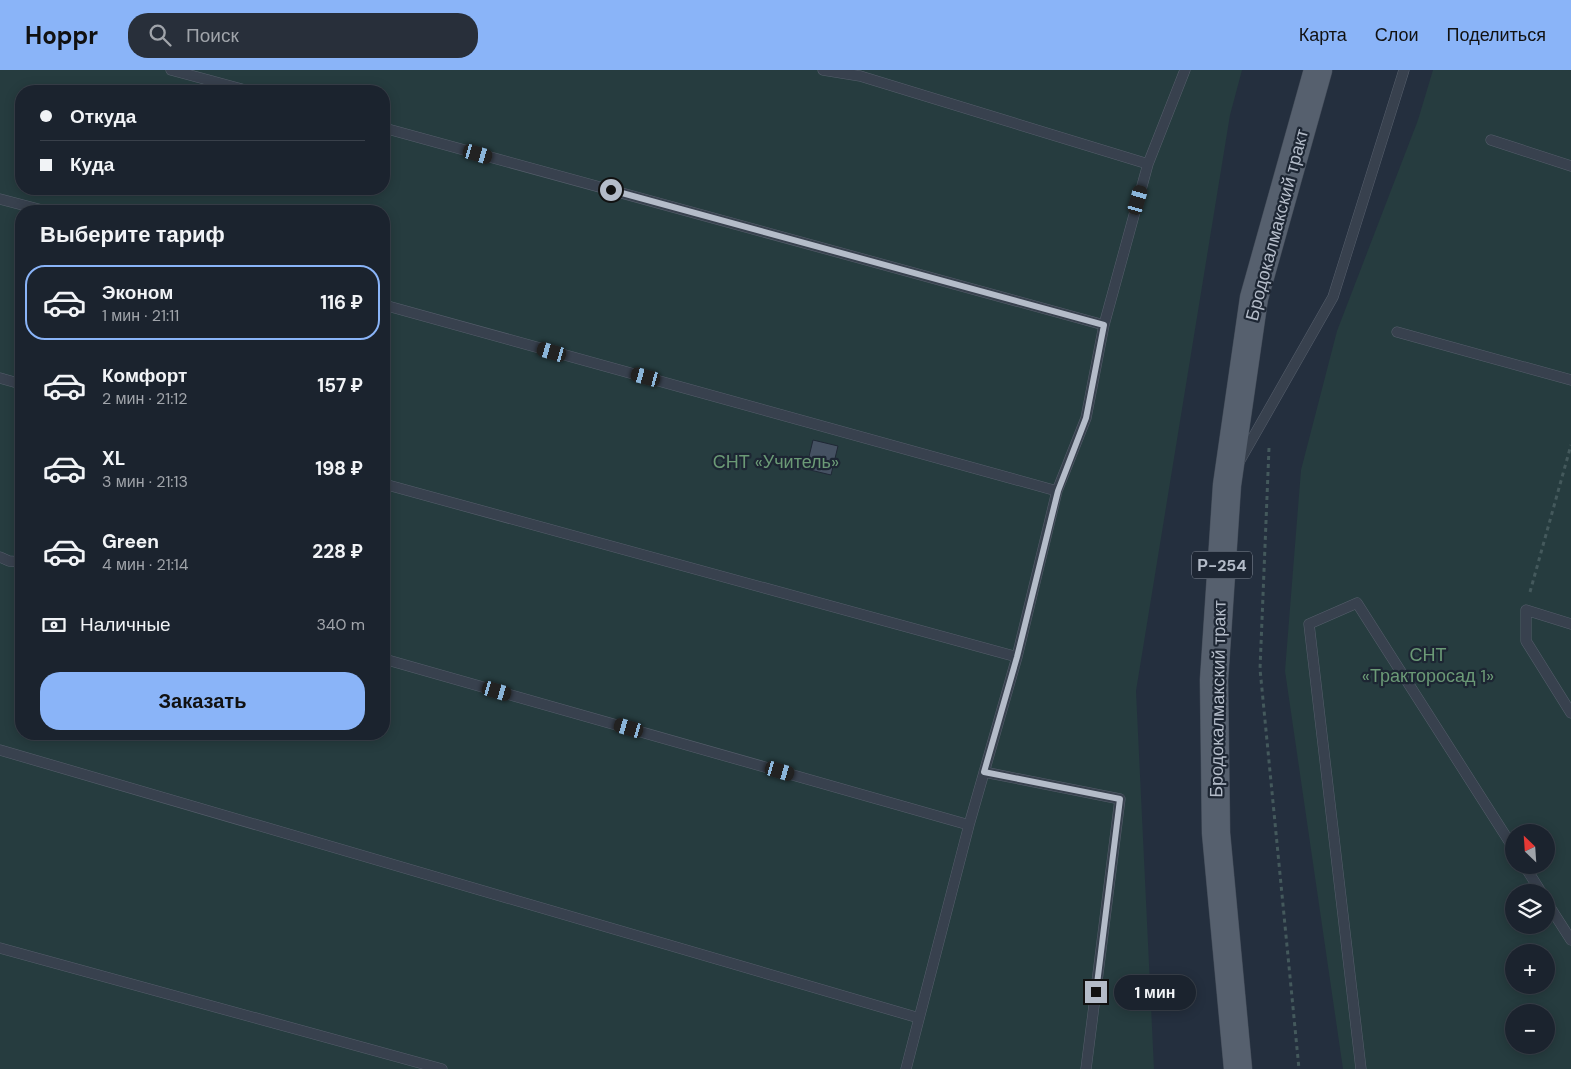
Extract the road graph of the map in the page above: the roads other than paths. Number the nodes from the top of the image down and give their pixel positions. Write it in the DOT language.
graph roads {
  1 [pos="171,70"];
  2 [pos="823,70"];
  3 [pos="1185,70"];
  4 [pos="1318,70"];
  5 [pos="1404,70"];
  6 [pos="227,85"];
  7 [pos="390,130"];
  8 [pos="1492,140"];
  9 [pos="1148,164"];
  10 [pos="1571,166"];
  11 [pos="0,199"];
  12 [pos="23,205"];
  13 [pos="390,307"];
  14 [pos="1104,325"];
  15 [pos="1397,332"];
  16 [pos="0,378"];
  17 [pos="1571,380"];
  18 [pos="15,382"];
  19 [pos="1227,485"];
  20 [pos="390,486"];
  21 [pos="1058,491"];
  22 [pos="0,557"];
  23 [pos="15,562"];
  24 [pos="1571,624"];
  25 [pos="1017,657"];
  26 [pos="390,661"];
  27 [pos="1571,713"];
  28 [pos="0,750"];
  29 [pos="984,772"];
  30 [pos="968,825"];
  31 [pos="1505,835"];
  32 [pos="1555,915"];
  33 [pos="1571,940"];
  34 [pos="0,948"];
  35 [pos="919,1018"];
  36 [pos="442,1069"];
  37 [pos="906,1069"];
  38 [pos="1086,1069"];
  39 [pos="1238,1069"];
  40 [pos="1361,1069"];
  1 -- 6 [label="lane"];
  2 -- 9 [label="lane"];
  3 -- 9 [label="lane"];
  4 -- 19 [label="main road, Бродокалмакский тракт / Р-254"];
  5 -- 19 [label="lane"];
  7 -- 14 [label="lane"];
  8 -- 10 [label="lane"];
  9 -- 14 [label="lane"];
  11 -- 12 [label="lane"];
  13 -- 21 [label="lane"];
  14 -- 21 [label="lane"];
  15 -- 17 [label="lane"];
  16 -- 18 [label="lane"];
  19 -- 39 [label="main road, Бродокалмакский тракт / Р-254"];
  20 -- 25 [label="lane"];
  21 -- 25 [label="lane"];
  22 -- 23 [label="lane"];
  24 -- 27 [label="lane"];
  25 -- 29 [label="lane"];
  26 -- 30 [label="lane"];
  28 -- 35 [label="lane"];
  29 -- 30 [label="lane"];
  29 -- 38 [label="lane"];
  30 -- 35 [label="lane"];
  31 -- 40 [label="lane"];
  32 -- 33 [label="lane"];
  34 -- 36 [label="lane"];
  35 -- 37 [label="lane"];
}
